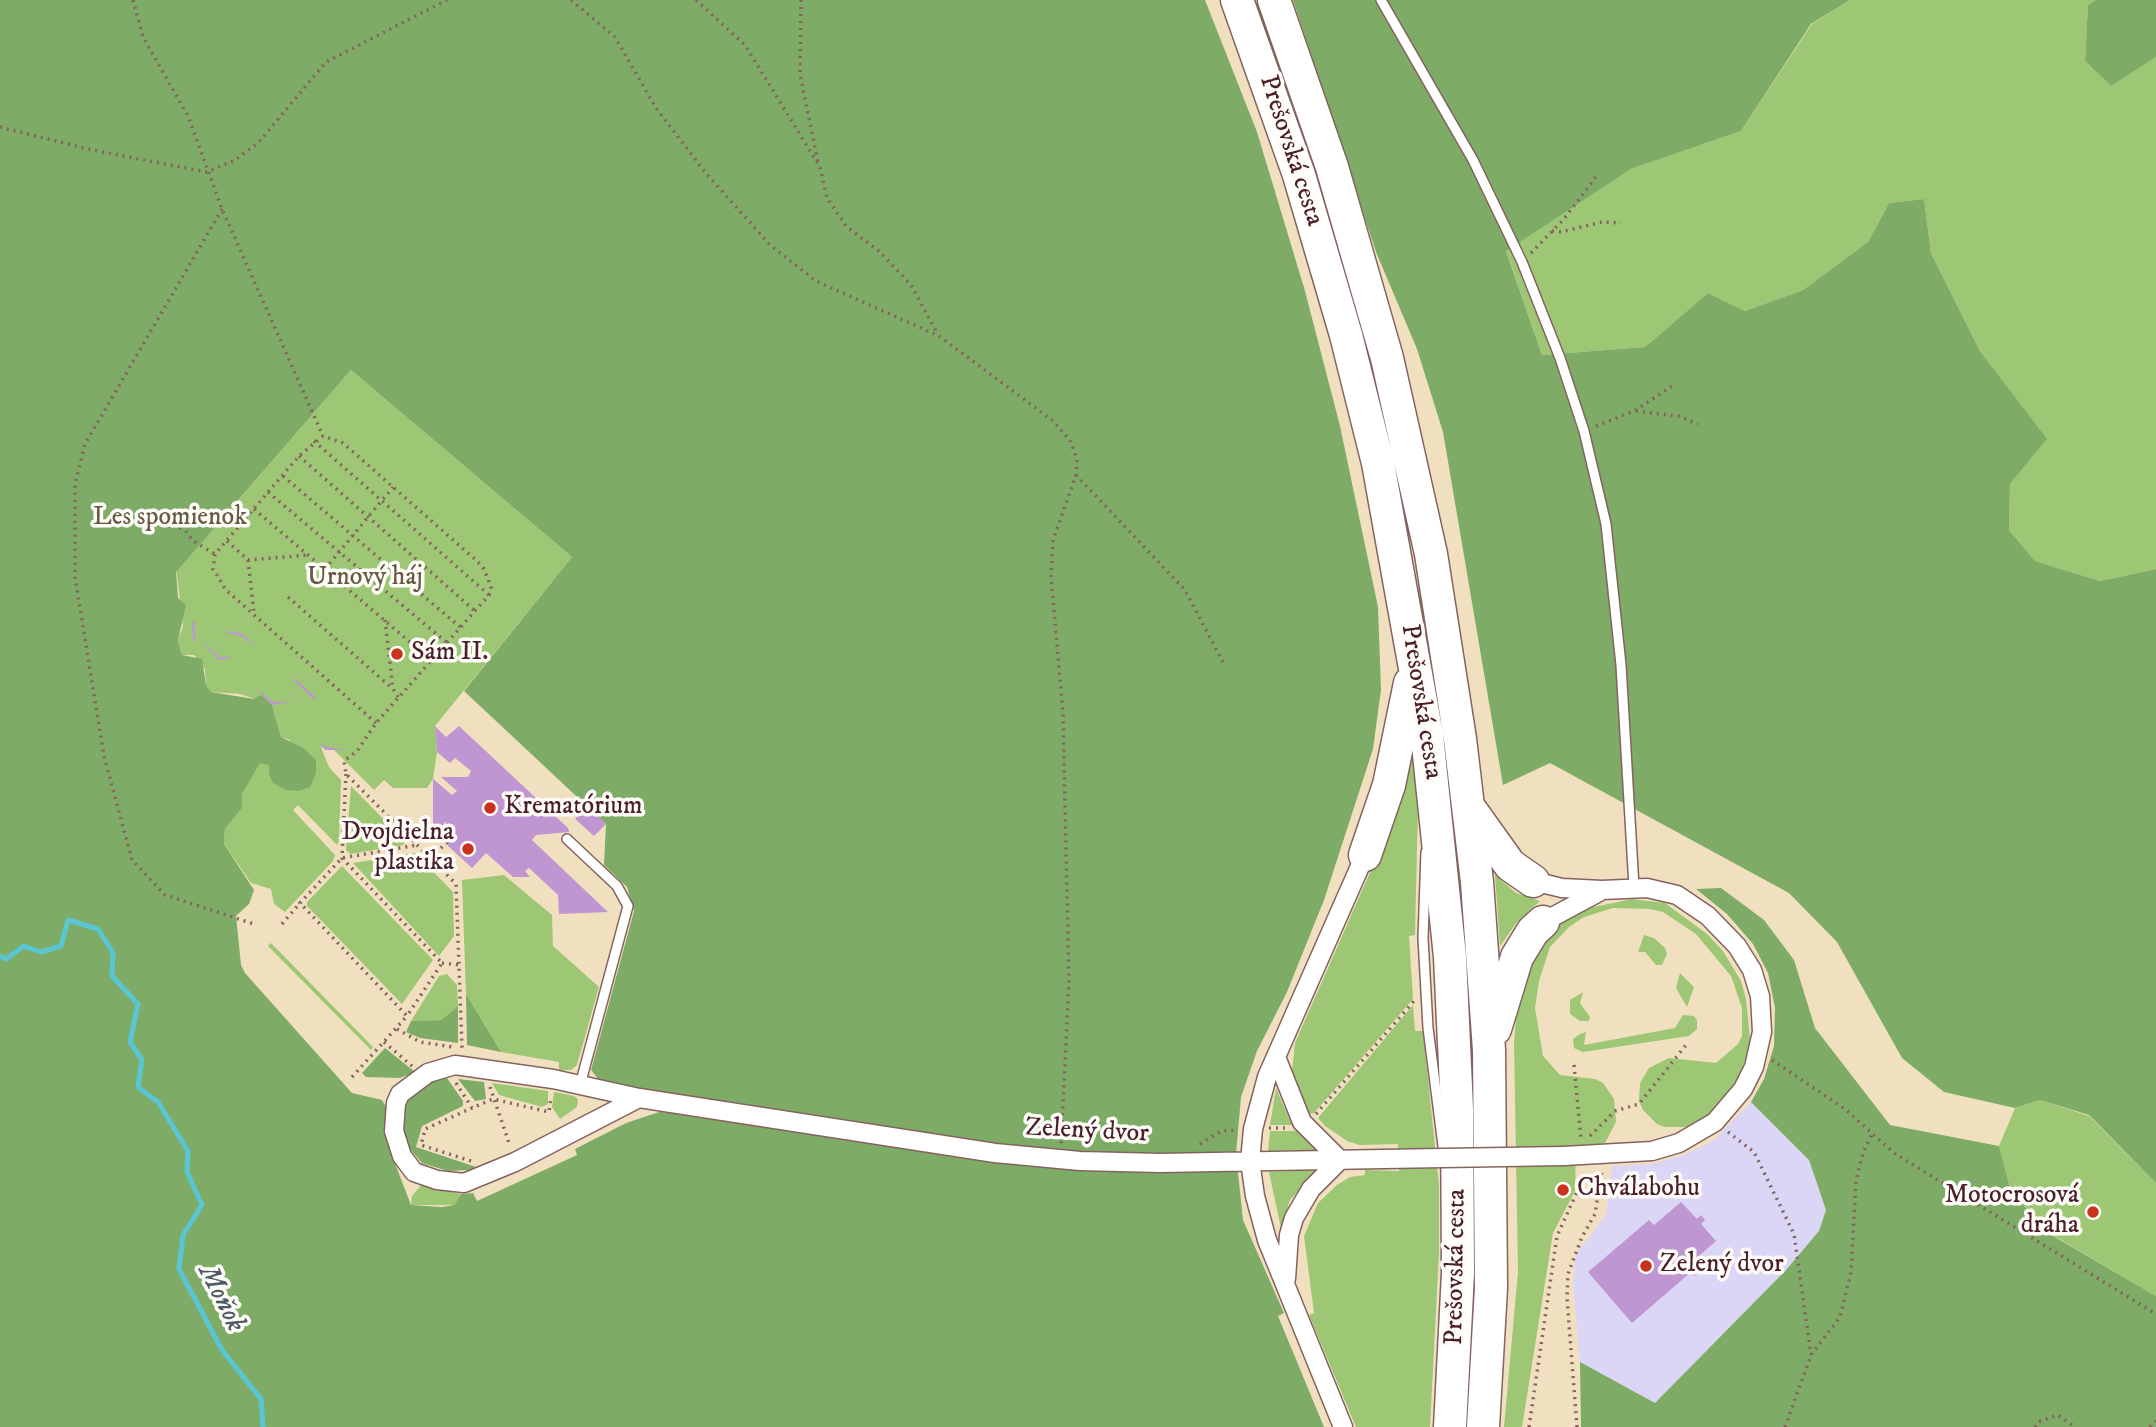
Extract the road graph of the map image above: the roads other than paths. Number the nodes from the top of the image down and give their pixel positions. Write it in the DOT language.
graph roads {
  1 [pos="1237,0"];
  2 [pos="1274,0"];
  3 [pos="1381,0"];
  4 [pos="1414,654"];
  5 [pos="1469,807"];
  6 [pos="567,839"];
  7 [pos="1365,855"];
  8 [pos="1533,881"];
  9 [pos="1634,887"];
  10 [pos="1602,890"];
  11 [pos="1543,922"];
  12 [pos="1489,1050"];
  13 [pos="1276,1057"];
  14 [pos="580,1085"];
  15 [pos="639,1098"];
  16 [pos="1340,1160"];
  17 [pos="1251,1161"];
  18 [pos="1286,1292"];
  19 [pos="1343,1427"];
  20 [pos="1450,1427"];
  21 [pos="1483,1427"];
  1 -- 4 [label="highway, Prešovská cesta"];
  2 -- 5 [label="highway, Prešovská cesta"];
  3 -- 9 [label="lane"];
  4 -- 7 [label="highway"];
  4 -- 20 [label="highway, Prešovská cesta"];
  5 -- 8 [label="highway"];
  5 -- 12 [label="highway, Prešovská cesta"];
  6 -- 14 [label="lane"];
  7 -- 13 [label="street"];
  8 -- 10 [label="street"];
  9 -- 10 [label="street, Zelený dvor"];
  9 -- 16 [label="street, Zelený dvor, bridge"];
  10 -- 11 [label="street"];
  11 -- 12 [label="highway"];
  12 -- 21 [label="highway, Prešovská cesta"];
  13 -- 16 [label="street"];
  13 -- 17 [label="street"];
  14 -- 15 [label="street, Zelený dvor"];
  14 -- 15 [label="street, Zelený dvor"];
  15 -- 17 [label="street, Zelený dvor"];
  16 -- 17 [label="street, Zelený dvor"];
  16 -- 18 [label="street"];
  17 -- 18 [label="street"];
  18 -- 19 [label="street"];
}
